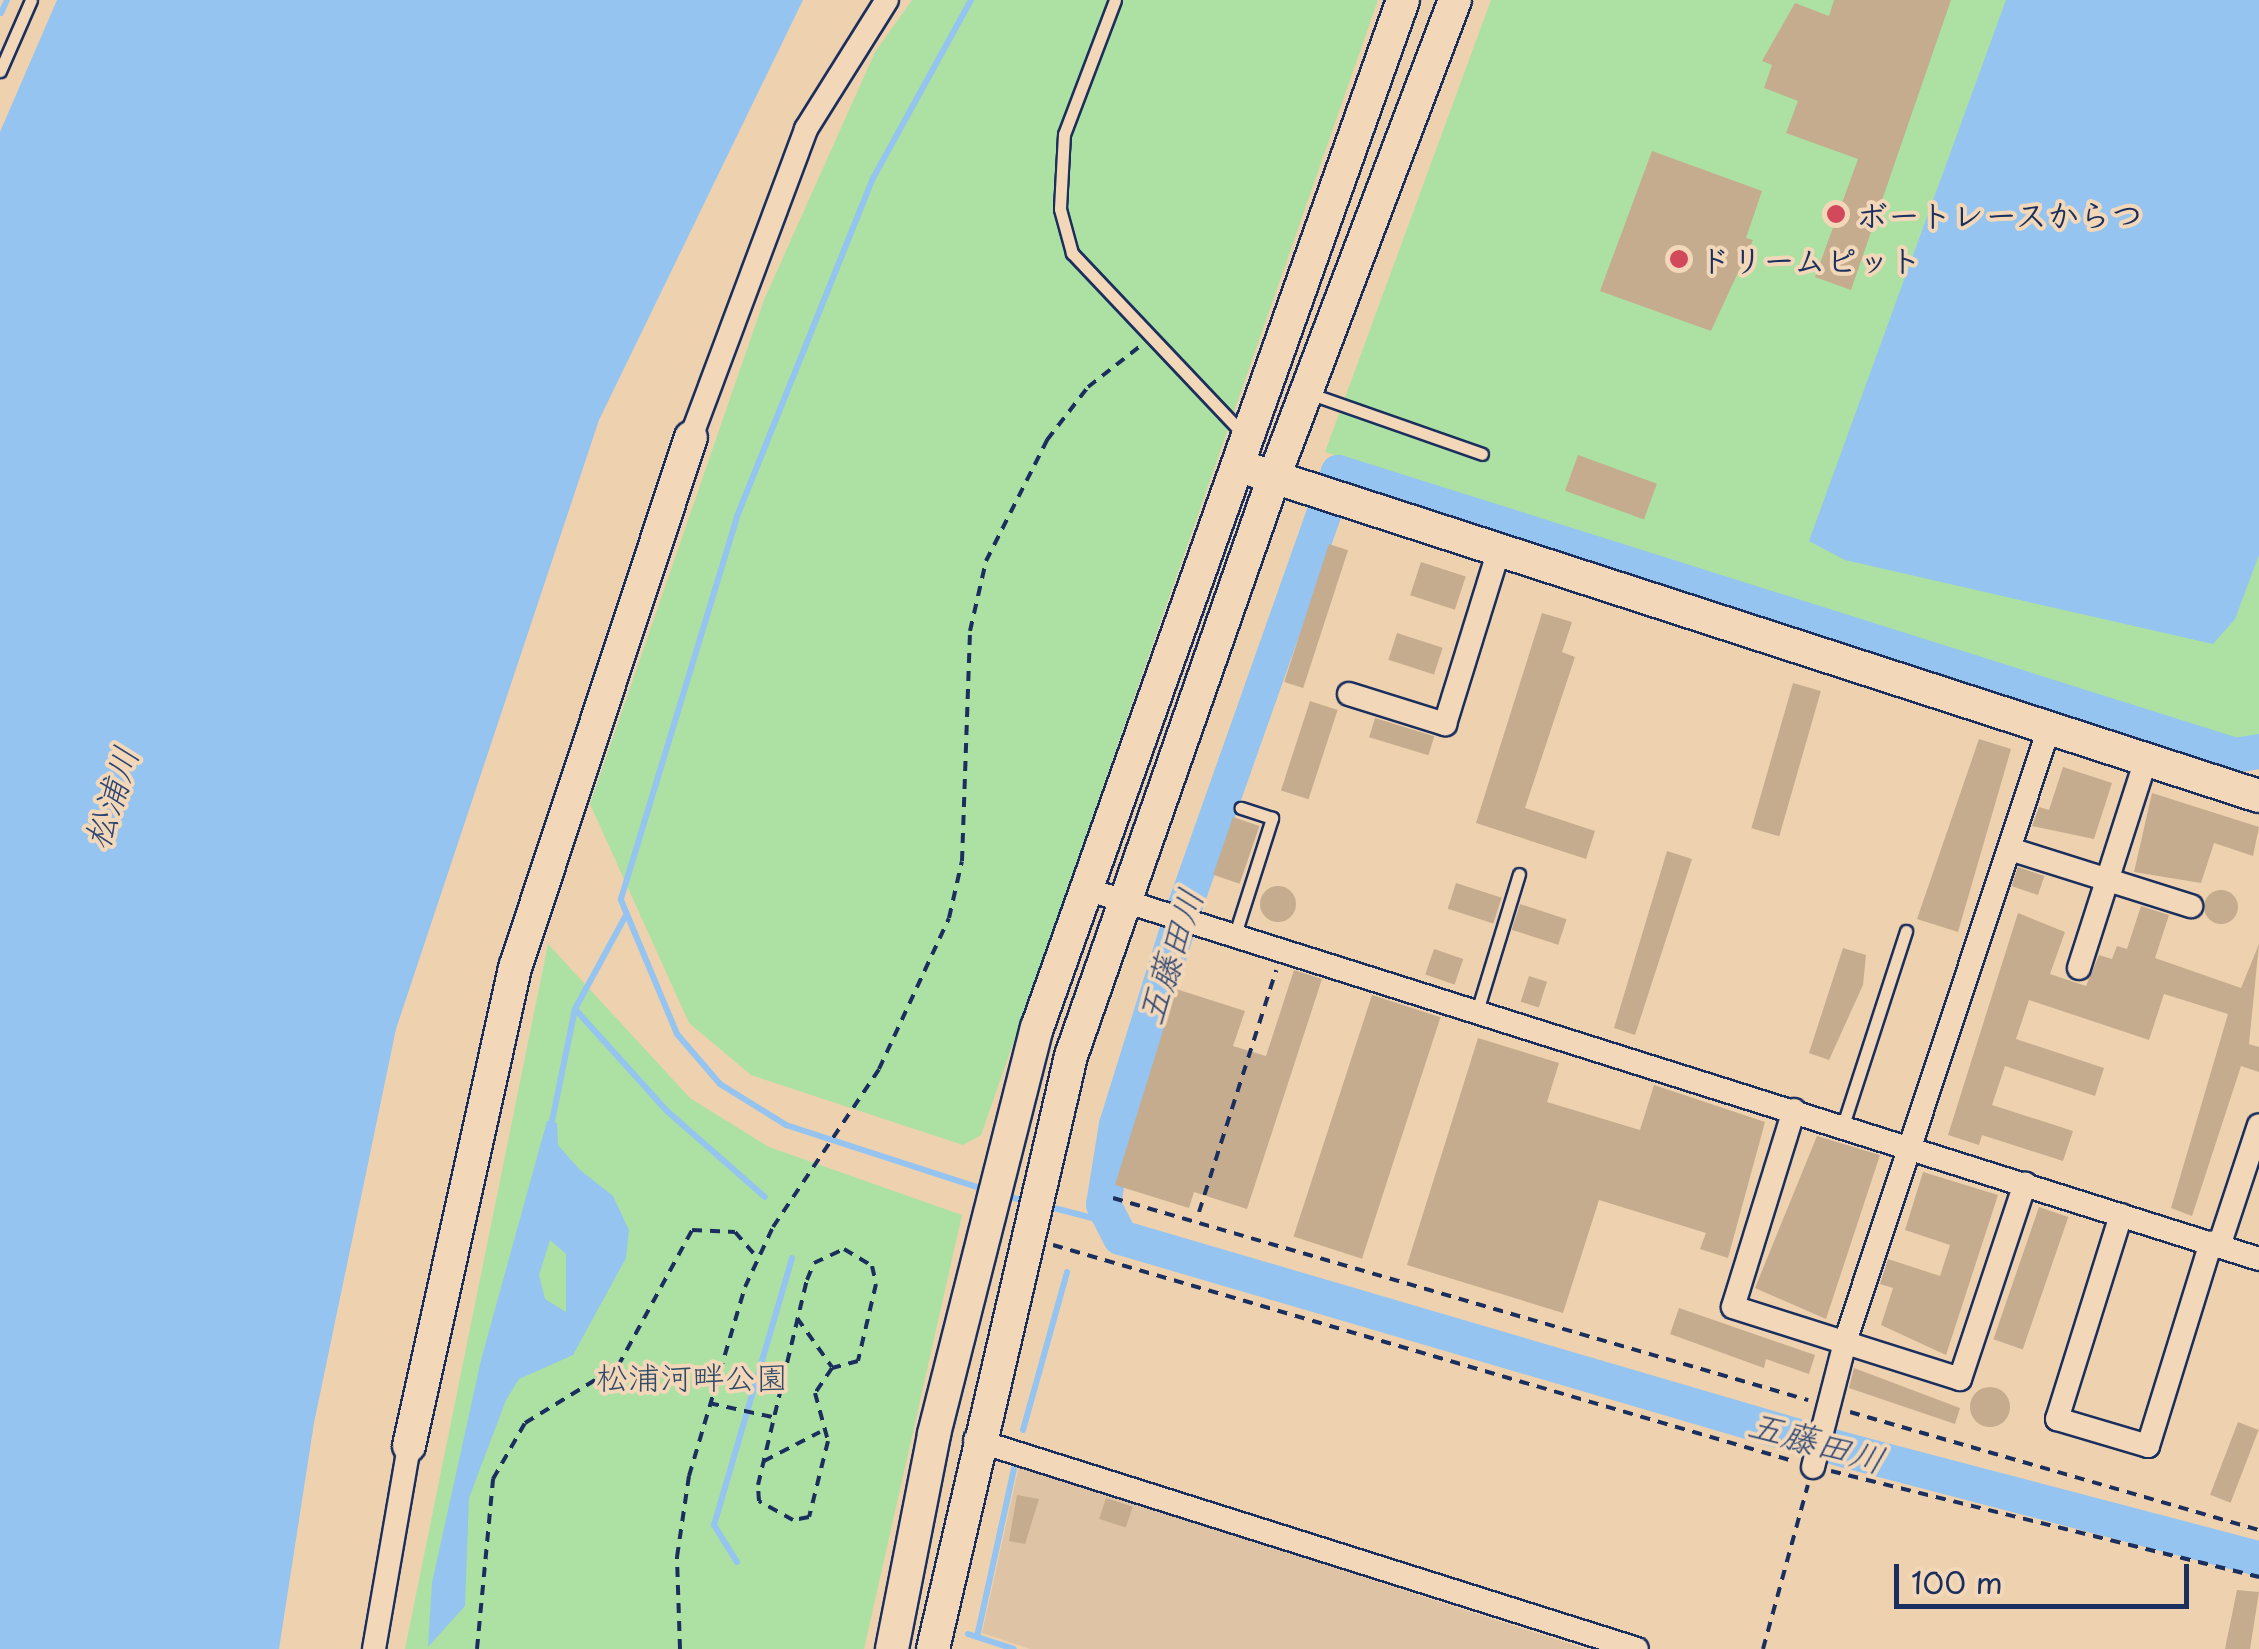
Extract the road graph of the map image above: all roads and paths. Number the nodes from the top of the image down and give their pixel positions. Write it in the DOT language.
graph roads {
  1 [pos="30,0"];
  2 [pos="887,0"];
  3 [pos="1116,0"];
  4 [pos="1402,0"];
  5 [pos="1456,0"];
  6 [pos="0,71"];
  7 [pos="1146,341"];
  8 [pos="1306,393"];
  9 [pos="691,437"];
  10 [pos="1239,449"];
  11 [pos="1482,454"];
  12 [pos="1274,477"];
  13 [pos="1499,550"];
  14 [pos="1349,694"];
  15 [pos="2049,728"];
  16 [pos="2146,760"];
  17 [pos="2259,796"];
  18 [pos="1241,808"];
  19 [pos="2010,849"];
  20 [pos="1518,874"];
  21 [pos="2108,880"];
  22 [pos="1082,888"];
  23 [pos="1123,899"];
  24 [pos="2191,906"];
  25 [pos="1236,931"];
  26 [pos="1906,931"];
  27 [pos="1283,946"];
  28 [pos="2079,968"];
  29 [pos="1478,1008"];
  30 [pos="1794,1110"];
  31 [pos="1843,1126"];
  32 [pos="2259,1126"];
  33 [pos="1914,1148"];
  34 [pos="2025,1184"];
  35 [pos="1114,1198"];
  36 [pos="1198,1212"];
  37 [pos="2121,1215"];
  38 [pos="1024,1237"];
  39 [pos="2215,1245"];
  40 [pos="759,1258"];
  41 [pos="2259,1258"];
  42 [pos="797,1318"];
  43 [pos="1845,1342"];
  44 [pos="832,1368"];
  45 [pos="709,1402"];
  46 [pos="1829,1406"];
  47 [pos="773,1417"];
  48 [pos="820,1432"];
  49 [pos="975,1440"];
  50 [pos="409,1446"];
  51 [pos="764,1461"];
  52 [pos="1813,1467"];
  53 [pos="2259,1530"];
  54 [pos="2259,1577"];
  55 [pos="374,1649"];
  56 [pos="477,1649"];
  57 [pos="680,1649"];
  58 [pos="892,1649"];
  59 [pos="932,1649"];
  60 [pos="1637,1649"];
  61 [pos="1764,1649"];
  1 -- 6 [label="lane"];
  2 -- 9 [label="street"];
  3 -- 7 [label="lane"];
  4 -- 10 [label="street"];
  5 -- 8 [label="street"];
  7 -- 10 [label="lane"];
  7 -- 40 [label="path"];
  8 -- 11 [label="lane"];
  8 -- 12 [label="street"];
  9 -- 50 [label="street"];
  10 -- 12 [label="street"];
  10 -- 22 [label="street"];
  12 -- 13 [label="street"];
  12 -- 23 [label="street"];
  13 -- 14 [label="street"];
  13 -- 15 [label="street"];
  15 -- 16 [label="street"];
  15 -- 19 [label="street"];
  16 -- 17 [label="street"];
  16 -- 21 [label="street"];
  18 -- 25 [label="lane"];
  19 -- 21 [label="street"];
  19 -- 33 [label="street"];
  20 -- 29 [label="lane"];
  21 -- 24 [label="street"];
  21 -- 28 [label="street"];
  22 -- 23 [label="street"];
  22 -- 58 [label="street"];
  23 -- 25 [label="street"];
  23 -- 38 [label="street"];
  25 -- 27 [label="street"];
  26 -- 31 [label="lane"];
  27 -- 29 [label="street"];
  27 -- 36 [label="path"];
  29 -- 30 [label="street"];
  30 -- 31 [label="street"];
  30 -- 43 [label="street"];
  31 -- 33 [label="street"];
  32 -- 39 [label="street"];
  33 -- 34 [label="street"];
  33 -- 43 [label="street"];
  34 -- 37 [label="street"];
  34 -- 43 [label="street"];
  35 -- 46 [label="path"];
  37 -- 39 [label="street"];
  37 -- 39 [label="street"];
  38 -- 49 [label="street"];
  38 -- 52 [label="path"];
  39 -- 41 [label="street"];
  40 -- 45 [label="path"];
  40 -- 56 [label="path"];
  42 -- 44 [label="path"];
  42 -- 44 [label="path"];
  42 -- 47 [label="path"];
  43 -- 46 [label="street"];
  44 -- 48 [label="path"];
  45 -- 47 [label="path"];
  45 -- 57 [label="path"];
  46 -- 52 [label="street"];
  46 -- 53 [label="path"];
  47 -- 51 [label="path"];
  48 -- 51 [label="path"];
  48 -- 51 [label="path"];
  49 -- 59 [label="street"];
  49 -- 60 [label="street"];
  50 -- 55 [label="street"];
  52 -- 54 [label="path"];
  52 -- 61 [label="path"];
}
